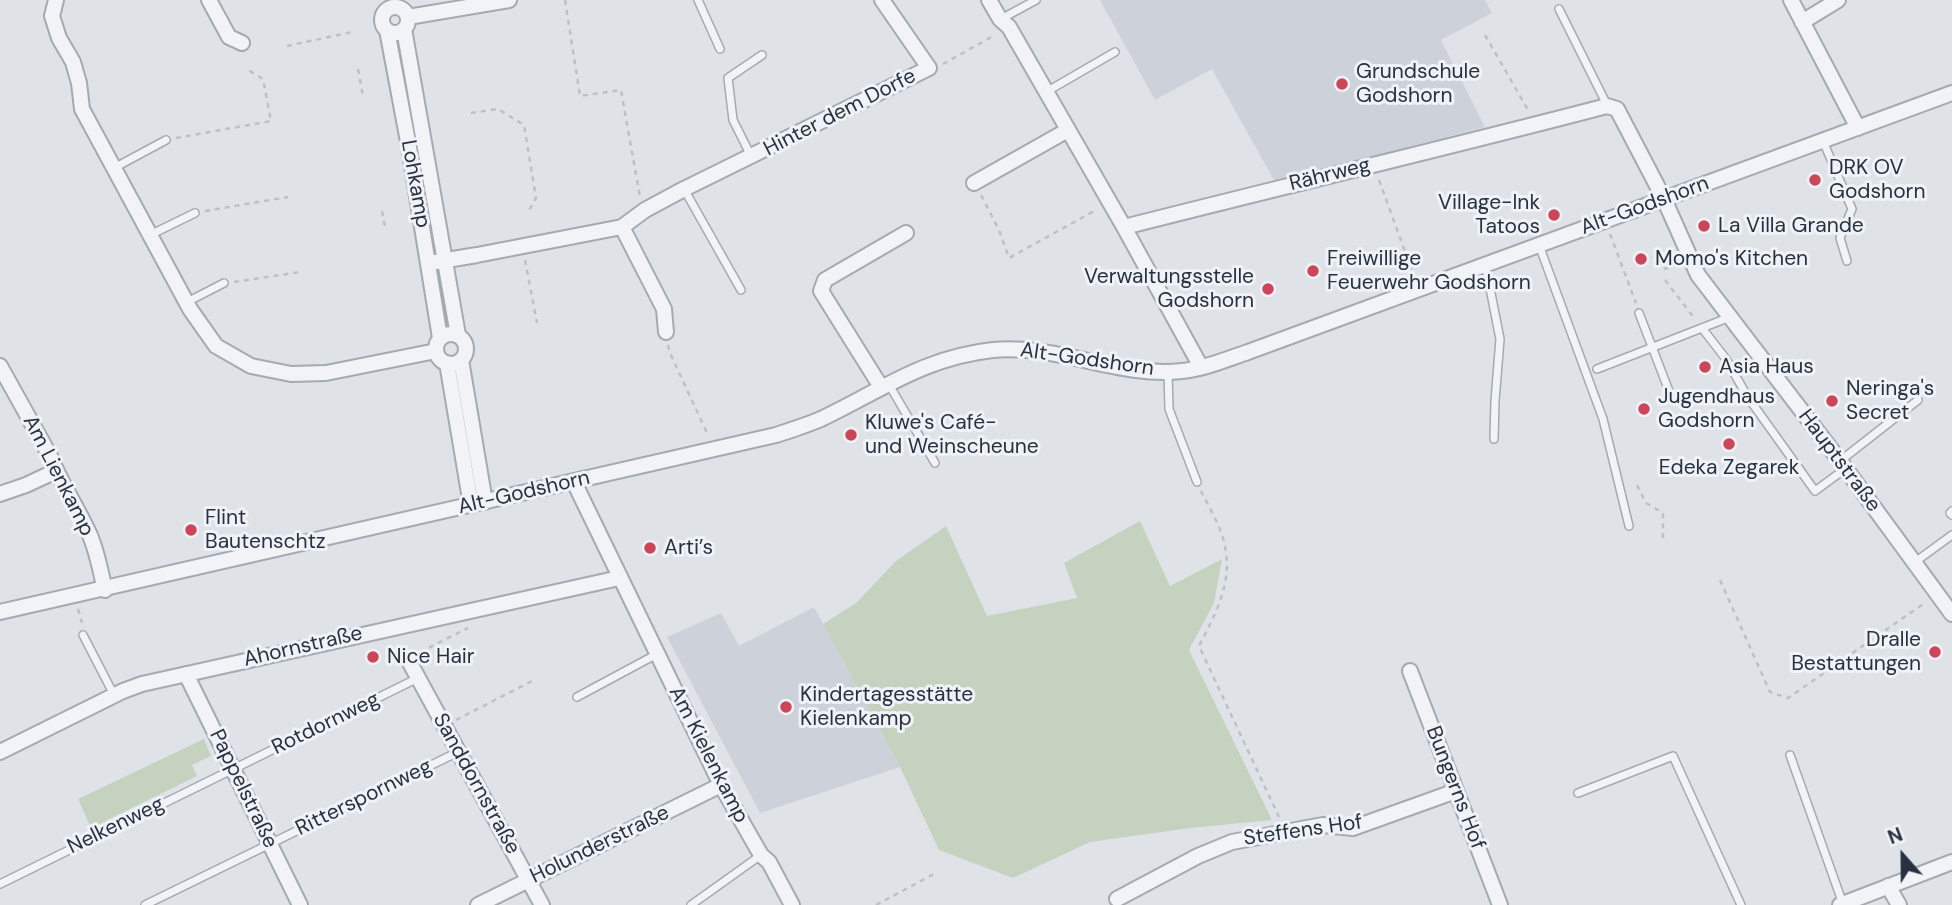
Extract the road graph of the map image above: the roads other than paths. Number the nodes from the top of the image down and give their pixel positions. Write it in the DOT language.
graph roads {
  1 [pos="56,0"];
  2 [pos="209,0"];
  3 [pos="509,0"];
  4 [pos="698,0"];
  5 [pos="883,0"];
  6 [pos="989,0"];
  7 [pos="1036,0"];
  8 [pos="1791,0"];
  9 [pos="1838,0"];
  10 [pos="383,6"];
  11 [pos="1559,9"];
  12 [pos="403,14"];
  13 [pos="1802,22"];
  14 [pos="1004,23"];
  15 [pos="387,30"];
  16 [pos="243,43"];
  17 [pos="720,49"];
  18 [pos="1115,52"];
  19 [pos="762,55"];
  20 [pos="1046,93"];
  21 [pos="1952,93"];
  22 [pos="1607,106"];
  23 [pos="1858,128"];
  24 [pos="1068,130"];
  25 [pos="166,140"];
  26 [pos="1823,141"];
  27 [pos="752,157"];
  28 [pos="114,168"];
  29 [pos="974,183"];
  30 [pos="684,189"];
  31 [pos="1664,200"];
  32 [pos="195,212"];
  33 [pos="622,227"];
  34 [pos="1124,227"];
  35 [pos="906,233"];
  36 [pos="149,235"];
  37 [pos="1539,245"];
  38 [pos="446,261"];
  39 [pos="1847,261"];
  40 [pos="429,263"];
  41 [pos="1483,265"];
  42 [pos="224,284"];
  43 [pos="741,290"];
  44 [pos="186,302"];
  45 [pos="1639,313"];
  46 [pos="1730,317"];
  47 [pos="1702,328"];
  48 [pos="666,332"];
  49 [pos="458,335"];
  50 [pos="438,345"];
  51 [pos="1652,348"];
  52 [pos="454,362"];
  53 [pos="0,366"];
  54 [pos="1201,367"];
  55 [pos="1597,369"];
  56 [pos="1168,371"];
  57 [pos="885,385"];
  58 [pos="1670,391"];
  59 [pos="1918,400"];
  60 [pos="1494,439"];
  61 [pos="934,463"];
  62 [pos="1842,465"];
  63 [pos="56,471"];
  64 [pos="574,482"];
  65 [pos="1197,482"];
  66 [pos="0,494"];
  67 [pos="478,503"];
  68 [pos="1629,526"];
  69 [pos="1952,536"];
  70 [pos="1915,562"];
  71 [pos="619,578"];
  72 [pos="105,590"];
  73 [pos="0,612"];
  74 [pos="1952,614"];
  75 [pos="83,635"];
  76 [pos="658,654"];
  77 [pos="411,663"];
  78 [pos="1410,671"];
  79 [pos="186,674"];
  80 [pos="418,678"];
  81 [pos="114,696"];
  82 [pos="577,697"];
  83 [pos="0,752"];
  84 [pos="457,752"];
  85 [pos="1790,755"];
  86 [pos="233,769"];
  87 [pos="721,785"];
  88 [pos="1456,791"];
  89 [pos="1578,793"];
  90 [pos="270,844"];
  91 [pos="761,855"];
  92 [pos="1952,862"];
  93 [pos="529,880"];
  94 [pos="0,884"];
  95 [pos="1888,886"];
  96 [pos="1117,900"];
  97 [pos="1842,904"];
  98 [pos="145,905"];
  99 [pos="300,905"];
  100 [pos="478,905"];
  101 [pos="542,905"];
  102 [pos="691,905"];
  103 [pos="792,905"];
  104 [pos="1500,905"];
  105 [pos="1741,905"];
  106 [pos="1899,905"];
  1 -- 28 [label="street"];
  2 -- 16 [label="street"];
  3 -- 12 [label="street"];
  4 -- 17 [label="lane"];
  5 -- 27 [label="street, Hinter dem Dorfe"];
  6 -- 14 [label="street"];
  7 -- 14 [label="lane"];
  8 -- 13 [label="street"];
  9 -- 13 [label="street"];
  10 -- 12 [label="street, Lohkamp"];
  10 -- 15 [label="street, Lohkamp"];
  11 -- 22 [label="lane"];
  12 -- 15 [label="street"];
  12 -- 38 [label="street, Lohkamp"];
  13 -- 23 [label="street"];
  14 -- 20 [label="street"];
  15 -- 40 [label="street, Lohkamp"];
  18 -- 20 [label="lane"];
  19 -- 27 [label="lane, Hinter dem Dorfe"];
  20 -- 24 [label="street"];
  21 -- 23 [label="street, Alt-Godshorn"];
  22 -- 31 [label="street"];
  22 -- 34 [label="street, Rährweg"];
  23 -- 26 [label="street, Alt-Godshorn"];
  24 -- 29 [label="street"];
  24 -- 34 [label="street"];
  25 -- 28 [label="lane"];
  26 -- 31 [label="street, Alt-Godshorn"];
  26 -- 39 [label="lane"];
  27 -- 30 [label="street, Hinter dem Dorfe"];
  28 -- 36 [label="street"];
  30 -- 33 [label="street, Hinter dem Dorfe"];
  30 -- 43 [label="lane"];
  31 -- 37 [label="street, Alt-Godshorn"];
  31 -- 46 [label="street, Hauptstraße"];
  32 -- 36 [label="lane"];
  33 -- 38 [label="street, Hinter dem Dorfe"];
  33 -- 48 [label="street"];
  34 -- 54 [label="street"];
  35 -- 57 [label="street"];
  36 -- 44 [label="street"];
  37 -- 41 [label="street, Alt-Godshorn"];
  37 -- 68 [label="lane"];
  38 -- 40 [label="street, Hinter dem Dorfe"];
  38 -- 49 [label="street, Lohkamp"];
  40 -- 50 [label="street, Lohkamp"];
  41 -- 54 [label="street, Alt-Godshorn"];
  41 -- 60 [label="lane"];
  42 -- 44 [label="lane"];
  44 -- 50 [label="street"];
  45 -- 51 [label="lane"];
  46 -- 47 [label="lane"];
  46 -- 62 [label="street, Hauptstraße"];
  47 -- 51 [label="lane"];
  47 -- 62 [label="lane"];
  49 -- 50 [label="street"];
  49 -- 52 [label="street, Lohkamp"];
  50 -- 52 [label="street"];
  51 -- 55 [label="lane"];
  51 -- 58 [label="lane"];
  52 -- 67 [label="street, Lohkamp"];
  53 -- 63 [label="street, Am Lienkamp"];
  54 -- 56 [label="street, Alt-Godshorn"];
  56 -- 57 [label="street, Alt-Godshorn"];
  56 -- 65 [label="lane"];
  57 -- 61 [label="lane"];
  57 -- 64 [label="street, Alt-Godshorn"];
  59 -- 62 [label="lane"];
  62 -- 70 [label="street, Hauptstraße"];
  63 -- 66 [label="street"];
  63 -- 72 [label="street, Am Lienkamp"];
  64 -- 67 [label="street, Alt-Godshorn"];
  64 -- 71 [label="street, Am Kielenkamp"];
  67 -- 72 [label="street, Alt-Godshorn"];
  69 -- 70 [label="lane"];
  70 -- 74 [label="street, Hauptstraße"];
  71 -- 76 [label="street, Am Kielenkamp"];
  71 -- 79 [label="street, Ahornstraße"];
  72 -- 73 [label="street, Alt-Godshorn"];
  75 -- 81 [label="lane"];
  76 -- 82 [label="lane"];
  76 -- 87 [label="street, Am Kielenkamp"];
  77 -- 80 [label="street, Sanddornstraße"];
  78 -- 88 [label="street, Bungerns Hof"];
  79 -- 81 [label="street, Ahornstraße"];
  79 -- 86 [label="street, Pappelstraße"];
  80 -- 84 [label="street, Sanddornstraße"];
  80 -- 86 [label="lane, Rotdornweg"];
  81 -- 83 [label="street, Ahornstraße"];
  84 -- 90 [label="lane, Ritterspornweg"];
  84 -- 93 [label="street, Sanddornstraße"];
  85 -- 97 [label="lane"];
  86 -- 90 [label="street, Pappelstraße"];
  86 -- 94 [label="lane, Nelkenweg"];
  87 -- 91 [label="street, Am Kielenkamp"];
  87 -- 93 [label="street, Holunderstraße"];
  88 -- 96 [label="street, Steffens Hof"];
  88 -- 104 [label="street, Bungerns Hof"];
  89 -- 105 [label="lane"];
  90 -- 98 [label="lane, Ritterspornweg"];
  90 -- 99 [label="street, Pappelstraße"];
  91 -- 102 [label="lane"];
  91 -- 103 [label="street, Am Kielenkamp"];
  92 -- 95 [label="street"];
  93 -- 100 [label="street, Holunderstraße"];
  93 -- 101 [label="street, Sanddornstraße"];
  95 -- 97 [label="street"];
  95 -- 106 [label="street"];
}
